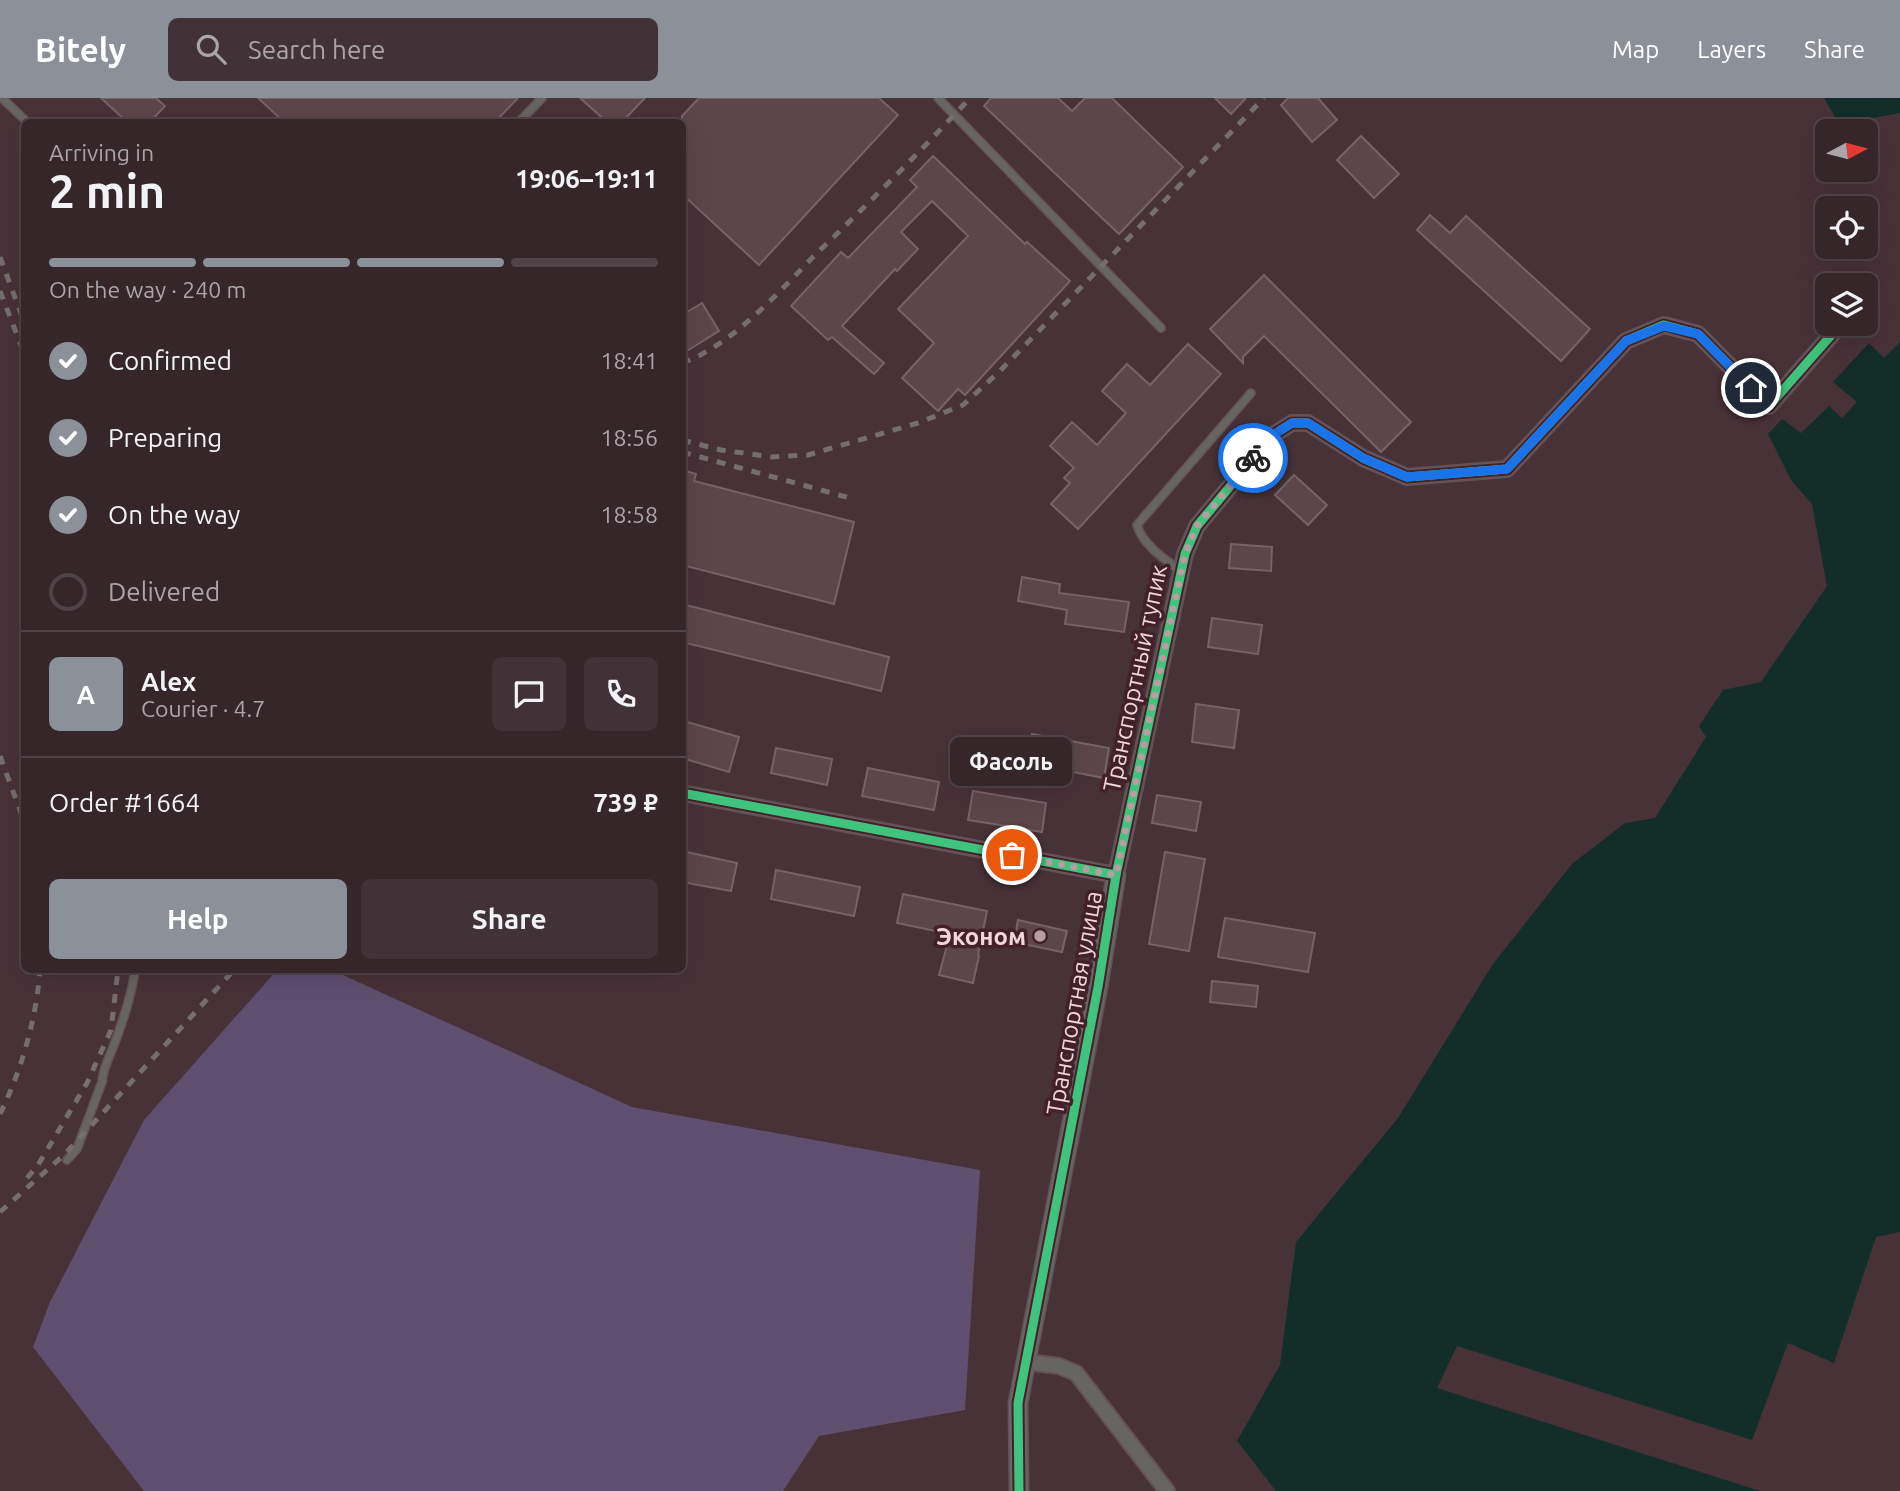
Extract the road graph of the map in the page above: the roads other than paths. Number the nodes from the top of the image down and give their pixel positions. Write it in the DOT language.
graph roads {
  1 [pos="2,98"];
  2 [pos="542,98"];
  3 [pos="938,98"];
  4 [pos="951,98"];
  5 [pos="944,105"];
  6 [pos="24,119"];
  7 [pos="522,119"];
  8 [pos="1161,328"];
  9 [pos="1830,336"];
  10 [pos="1251,393"];
  11 [pos="1182,571"];
  12 [pos="686,794"];
  13 [pos="1116,875"];
  14 [pos="134,973"];
  15 [pos="67,1160"];
  16 [pos="1027,1362"];
  17 [pos="1019,1491"];
  18 [pos="1167,1491"];
  1 -- 6 [label="lane"];
  2 -- 7 [label="lane"];
  3 -- 5 [label="lane"];
  4 -- 5 [label="lane"];
  5 -- 8 [label="lane"];
  9 -- 11 [label="street, Транспортный тупик"];
  10 -- 11 [label="lane"];
  11 -- 13 [label="street, Транспортный тупик"];
  12 -- 13 [label="street, Транспортная улица"];
  13 -- 16 [label="street, Транспортная улица"];
  14 -- 15 [label="lane"];
  16 -- 17 [label="street, Транспортная улица"];
  16 -- 18 [label="street"];
}
